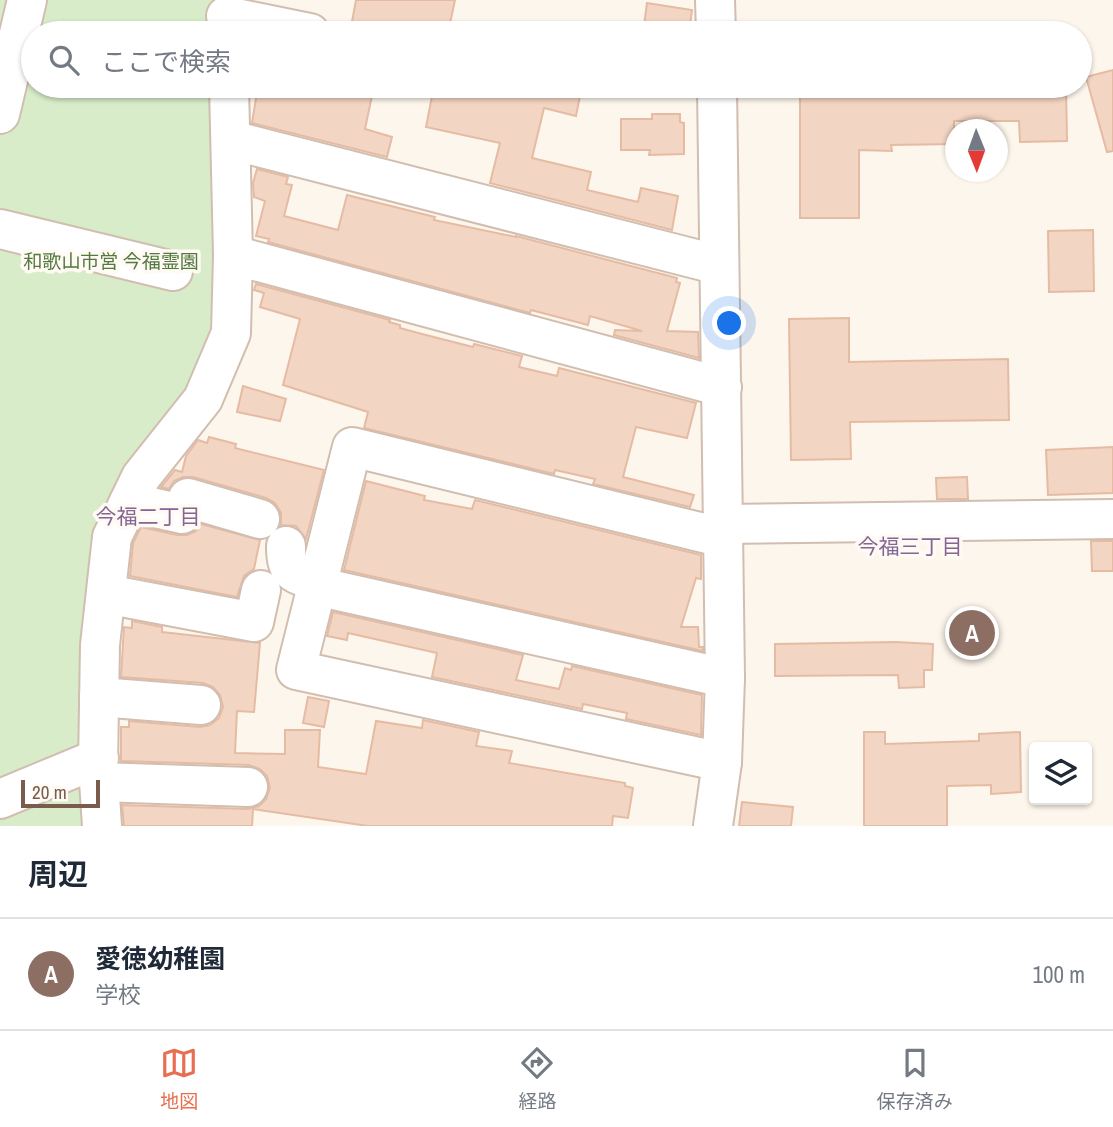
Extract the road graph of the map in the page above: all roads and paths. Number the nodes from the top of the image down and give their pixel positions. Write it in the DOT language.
graph roads {
  1 [pos="27,0"];
  2 [pos="715,0"];
  3 [pos="227,16"];
  4 [pos="22,21"];
  5 [pos="251,21"];
  6 [pos="716,21"];
  7 [pos="21,25"];
  8 [pos="229,98"];
  9 [pos="717,98"];
  10 [pos="0,114"];
  11 [pos="231,140"];
  12 [pos="0,229"];
  13 [pos="233,255"];
  14 [pos="719,265"];
  15 [pos="173,271"];
  16 [pos="722,387"];
  17 [pos="129,502"];
  18 [pos="260,519"];
  19 [pos="1113,519"];
  20 [pos="724,531"];
  21 [pos="286,546"];
  22 [pos="317,583"];
  23 [pos="261,590"];
  24 [pos="106,594"];
  25 [pos="725,678"];
  26 [pos="99,697"];
  27 [pos="201,705"];
  28 [pos="722,762"];
  29 [pos="99,770"];
  30 [pos="248,788"];
  31 [pos="0,799"];
  32 [pos="102,826"];
  33 [pos="713,826"];
  1 -- 4 [label="street"];
  2 -- 6 [label="street"];
  3 -- 5 [label="street"];
  7 -- 10 [label="street"];
  8 -- 11 [label="street"];
  9 -- 14 [label="street"];
  11 -- 13 [label="street"];
  11 -- 14 [label="street"];
  12 -- 15 [label="street"];
  13 -- 16 [label="street"];
  13 -- 17 [label="street"];
  14 -- 16 [label="street"];
  16 -- 20 [label="street"];
  17 -- 18 [label="street"];
  17 -- 24 [label="street"];
  19 -- 20 [label="street"];
  20 -- 22 [label="street"];
  20 -- 25 [label="street"];
  21 -- 22 [label="street"];
  22 -- 25 [label="street"];
  22 -- 28 [label="street"];
  23 -- 24 [label="street"];
  24 -- 26 [label="street"];
  25 -- 28 [label="street"];
  26 -- 27 [label="street"];
  26 -- 29 [label="street"];
  28 -- 33 [label="street"];
  29 -- 30 [label="street"];
  29 -- 31 [label="street"];
  29 -- 32 [label="street"];
}
